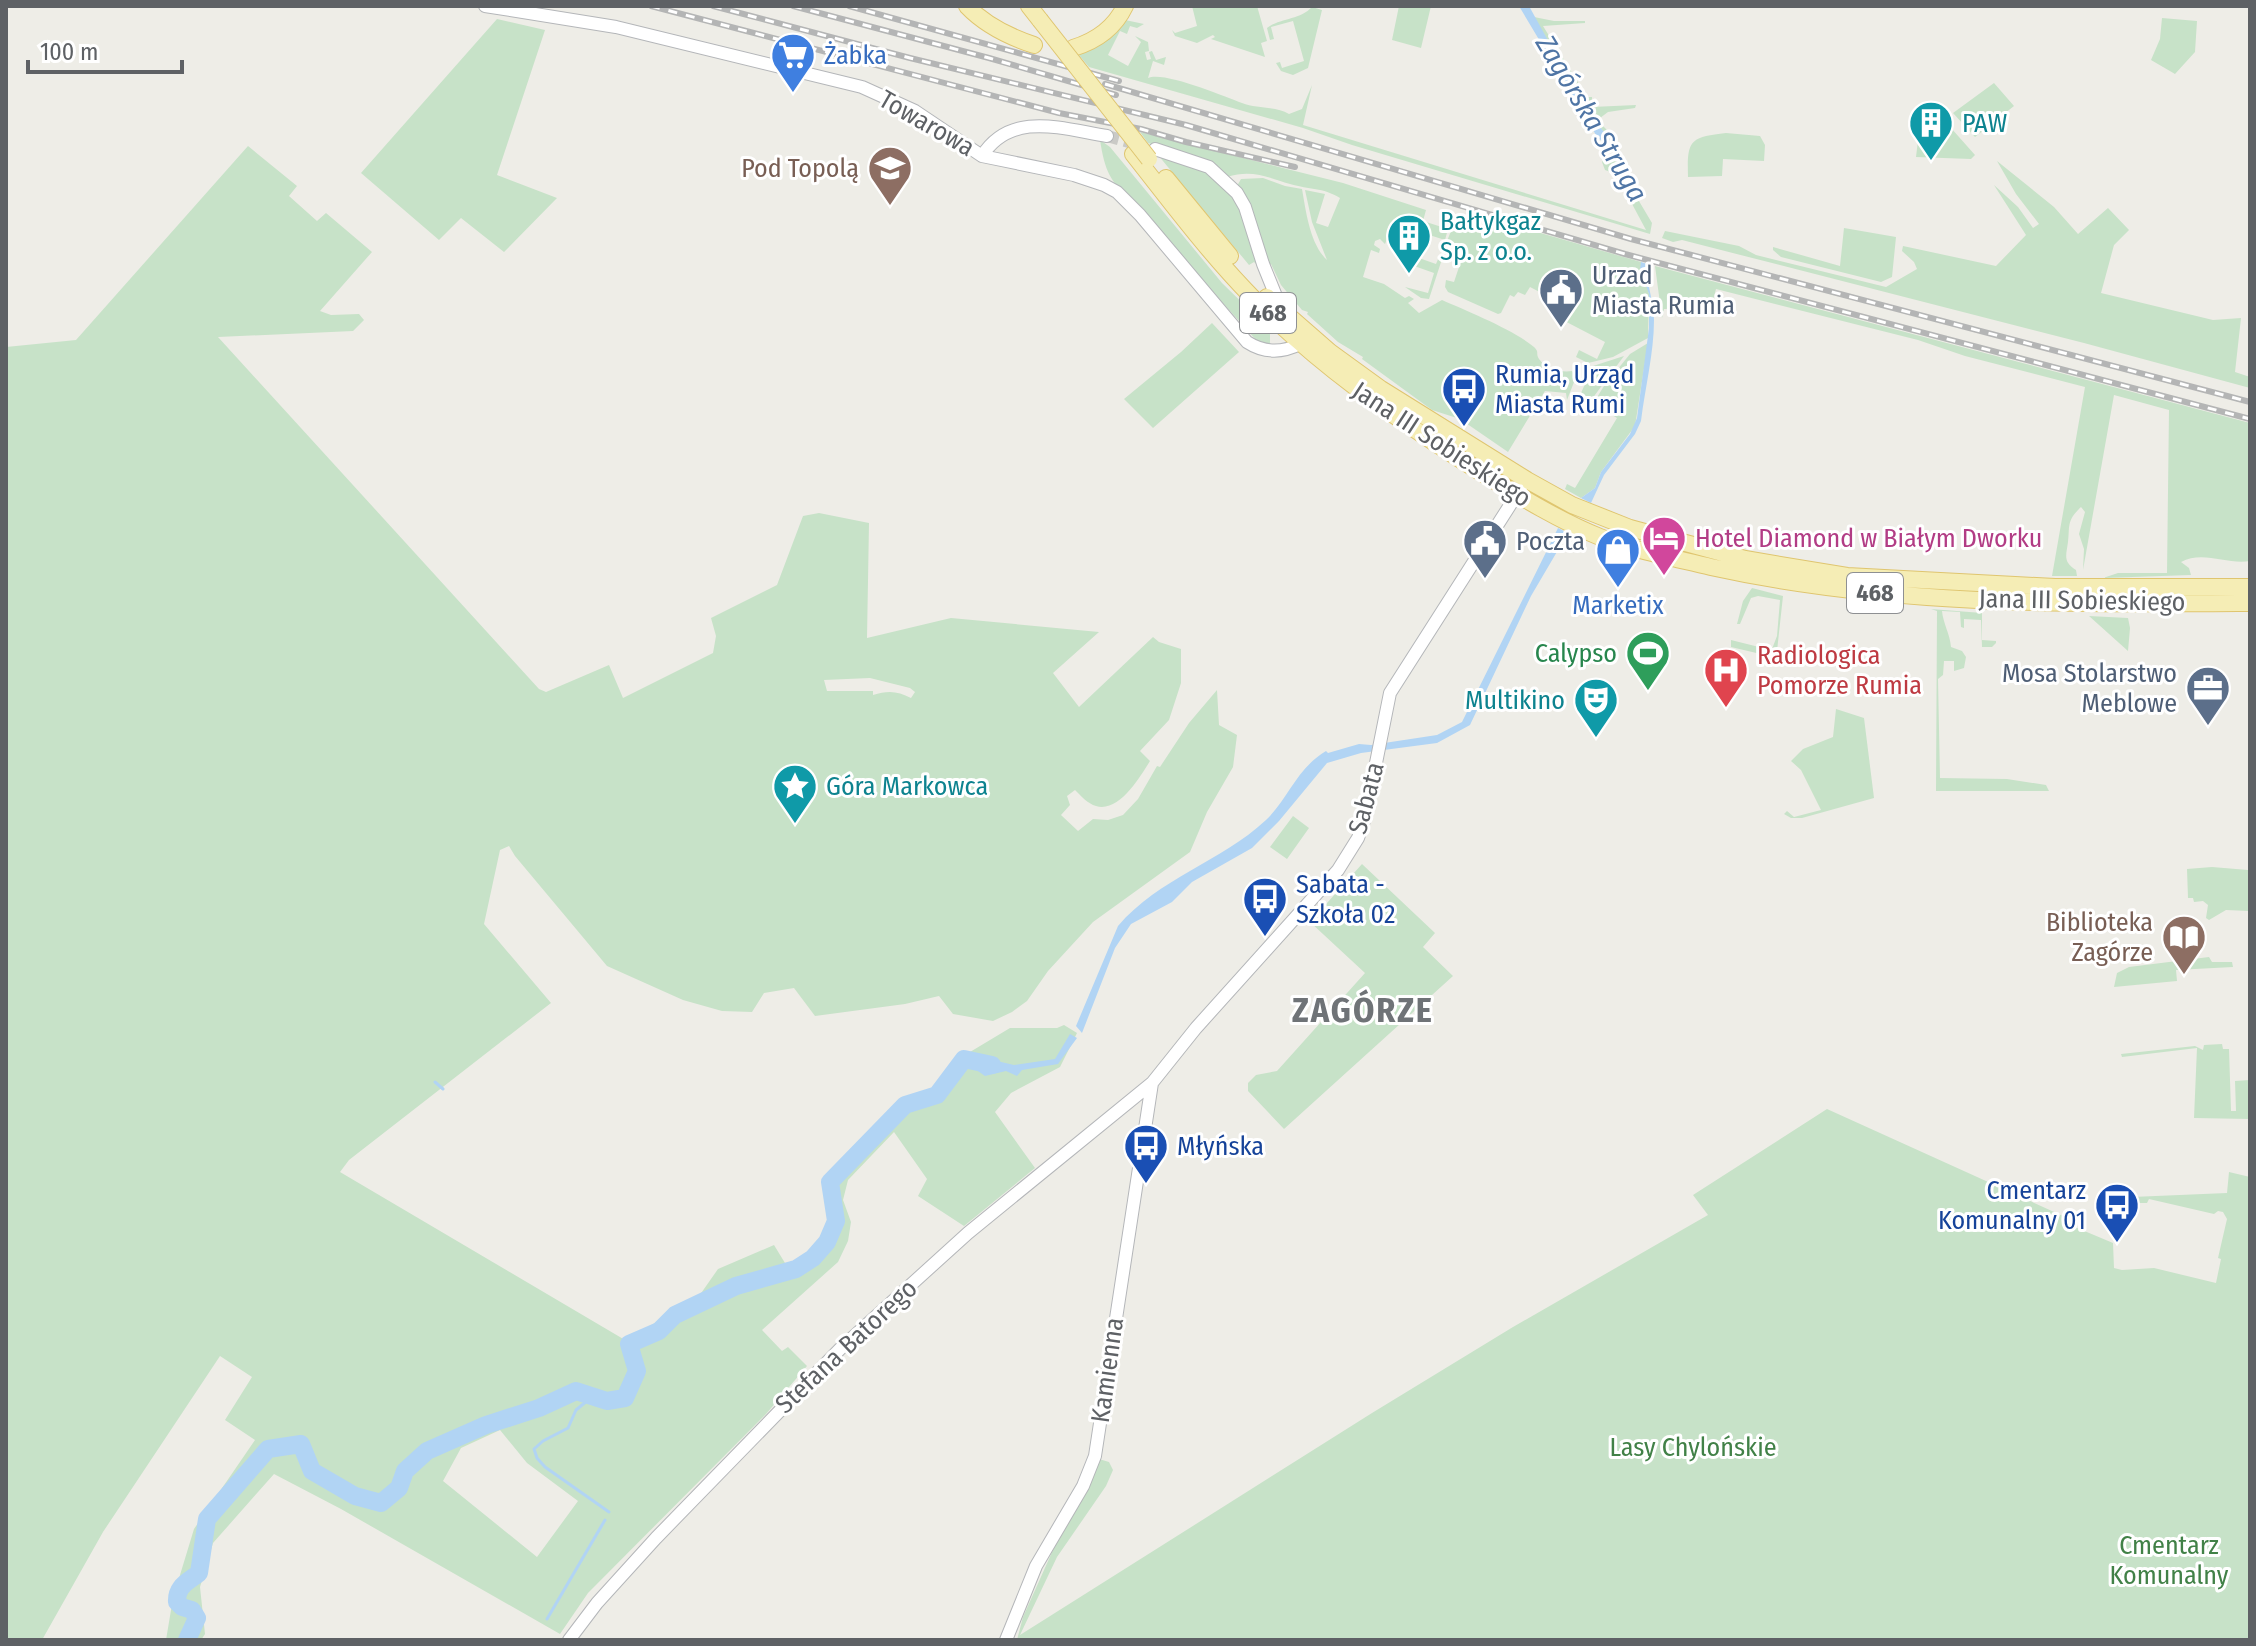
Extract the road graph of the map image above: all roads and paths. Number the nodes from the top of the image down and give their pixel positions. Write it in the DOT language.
graph roads {
  1 [pos="485,6"];
  2 [pos="967,6"];
  3 [pos="1125,6"];
  4 [pos="1028,12"];
  5 [pos="1034,45"];
  6 [pos="1073,48"];
  7 [pos="1107,136"];
  8 [pos="1152,154"];
  9 [pos="982,156"];
  10 [pos="1283,311"];
  11 [pos="1300,344"];
  12 [pos="1527,480"];
  13 [pos="1517,494"];
  14 [pos="2250,587"];
  15 [pos="2250,603"];
  16 [pos="1152,1083"];
  17 [pos="569,1640"];
  18 [pos="1006,1640"];
  1 -- 9 [label="street, Towarowa"];
  2 -- 5 [label="main road"];
  3 -- 6 [label="main road"];
  4 -- 8 [label="main road, Jana III Sobieskiego / 468, bridge"];
  4 -- 11 [label="main road, Jana III Sobieskiego / 468"];
  7 -- 9 [label="street"];
  8 -- 10 [label="main road, Jana III Sobieskiego / 468"];
  8 -- 10 [label="street"];
  9 -- 11 [label="street, Towarowa"];
  10 -- 12 [label="main road, Jana III Sobieskiego / 468"];
  11 -- 13 [label="main road, Jana III Sobieskiego / 468"];
  12 -- 13 [label="street, Sabata"];
  12 -- 14 [label="main road, Jana III Sobieskiego / 468"];
  13 -- 15 [label="main road, Jana III Sobieskiego / 468"];
  13 -- 16 [label="street, Sabata"];
  16 -- 17 [label="street, Stefana Batorego"];
  16 -- 18 [label="street, Kamienna"];
}
